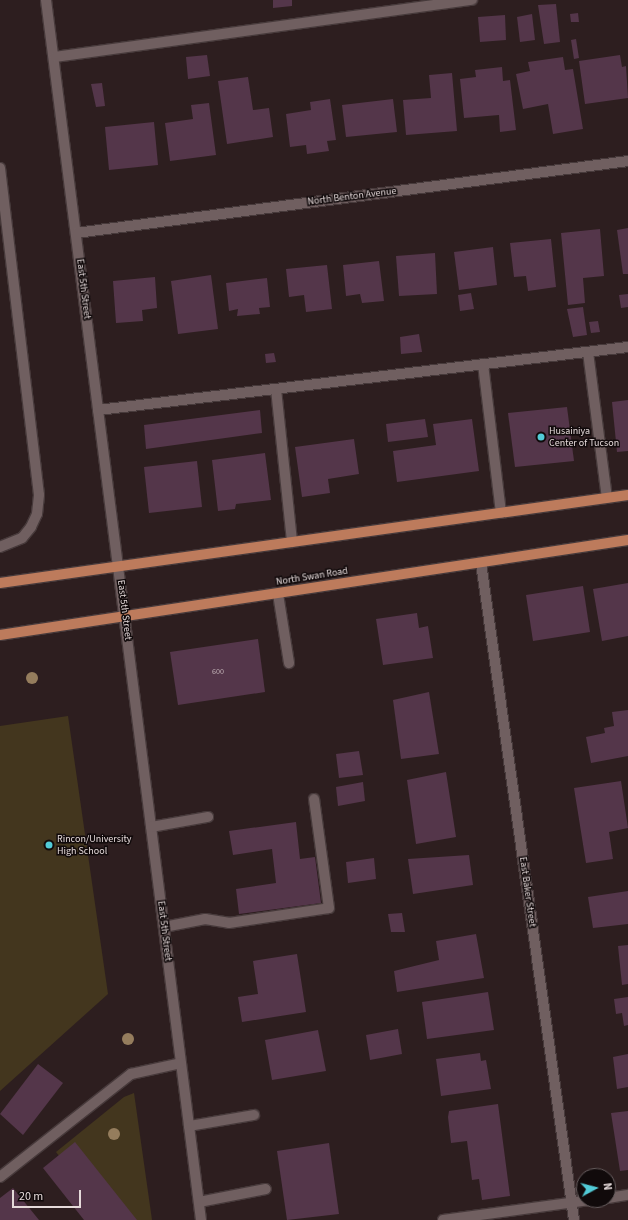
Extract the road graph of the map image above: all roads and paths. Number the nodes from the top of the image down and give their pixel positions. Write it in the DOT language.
graph roads {
  1 [pos="46,0"];
  2 [pos="472,0"];
  3 [pos="54,57"];
  4 [pos="628,161"];
  5 [pos="0,168"];
  6 [pos="76,234"];
  7 [pos="628,347"];
  8 [pos="588,352"];
  9 [pos="484,364"];
  10 [pos="276,389"];
  11 [pos="98,410"];
  12 [pos="628,495"];
  13 [pos="607,498"];
  14 [pos="501,513"];
  15 [pos="628,540"];
  16 [pos="292,542"];
  17 [pos="0,547"];
  18 [pos="481,563"];
  19 [pos="118,567"];
  20 [pos="0,583"];
  21 [pos="278,594"];
  22 [pos="124,617"];
  23 [pos="0,635"];
  24 [pos="289,663"];
  25 [pos="314,799"];
  26 [pos="208,817"];
  27 [pos="151,827"];
  28 [pos="164,927"];
  29 [pos="181,1062"];
  30 [pos="254,1115"];
  31 [pos="189,1126"];
  32 [pos="0,1177"];
  33 [pos="266,1189"];
  34 [pos="628,1195"];
  35 [pos="616,1197"];
  36 [pos="576,1201"];
  37 [pos="198,1202"];
  38 [pos="571,1202"];
  39 [pos="201,1220"];
  40 [pos="443,1220"];
  41 [pos="574,1220"];
  1 -- 3 [label="street, East 5th Street"];
  2 -- 3 [label="street"];
  3 -- 6 [label="street, East 5th Street"];
  4 -- 6 [label="street, North Benton Avenue"];
  5 -- 17 [label="street"];
  6 -- 11 [label="street, East 5th Street"];
  7 -- 8 [label="street"];
  8 -- 9 [label="street"];
  8 -- 13 [label="street"];
  9 -- 10 [label="street"];
  9 -- 14 [label="street"];
  10 -- 11 [label="street"];
  10 -- 16 [label="street"];
  11 -- 19 [label="street, East 5th Street"];
  12 -- 13 [label="main road"];
  13 -- 14 [label="main road"];
  14 -- 16 [label="main road"];
  15 -- 18 [label="main road, North Swan Road"];
  16 -- 19 [label="main road"];
  18 -- 21 [label="main road, North Swan Road"];
  18 -- 38 [label="street, East Baker Street"];
  19 -- 20 [label="main road"];
  19 -- 22 [label="street, East 5th Street"];
  21 -- 22 [label="main road, North Swan Road"];
  21 -- 24 [label="street"];
  22 -- 23 [label="main road, North Swan Road"];
  22 -- 27 [label="street, East 5th Street"];
  25 -- 28 [label="street"];
  26 -- 27 [label="street"];
  27 -- 28 [label="street, East 5th Street"];
  28 -- 29 [label="street, East 5th Street"];
  29 -- 31 [label="street, East 5th Street"];
  29 -- 32 [label="street"];
  30 -- 31 [label="street"];
  31 -- 37 [label="street, East 5th Street"];
  33 -- 37 [label="street"];
  34 -- 35 [label="street"];
  36 -- 38 [label="street"];
  37 -- 39 [label="street, East 5th Street"];
  38 -- 40 [label="street"];
  38 -- 41 [label="street, East Baker Street"];
}
